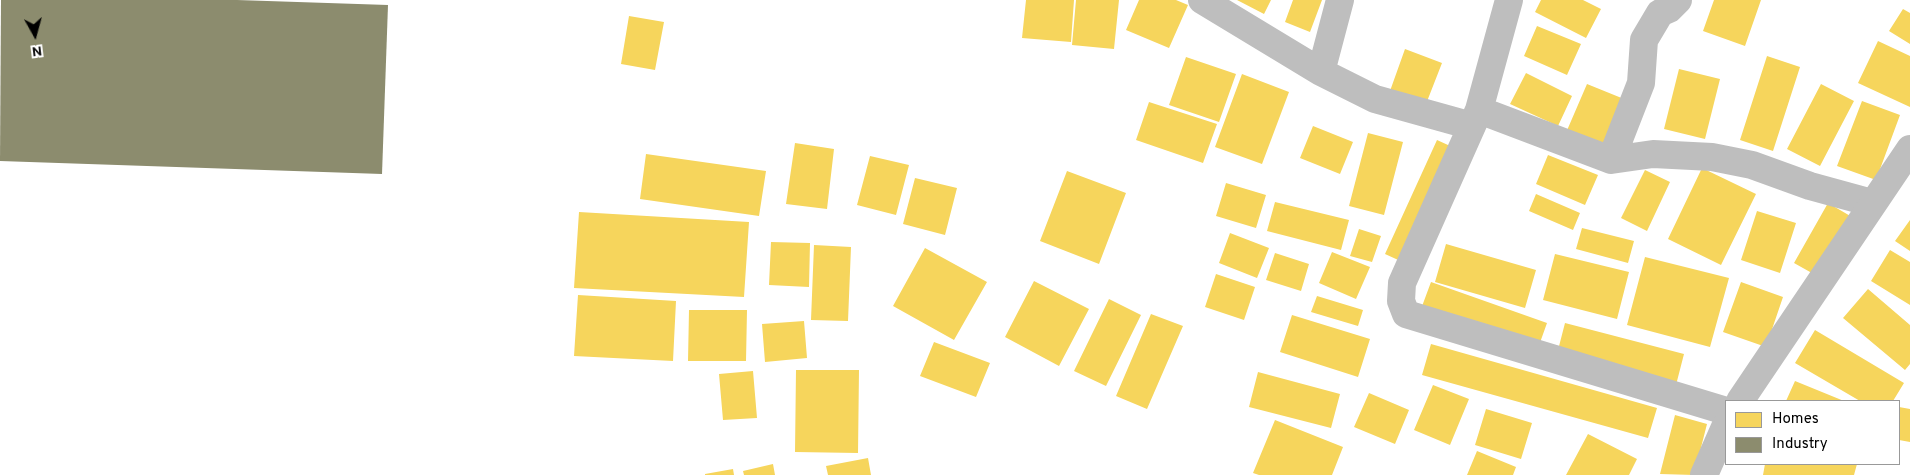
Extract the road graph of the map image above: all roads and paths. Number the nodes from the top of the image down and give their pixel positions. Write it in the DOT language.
graph roads {
  1 [pos="1202,0"];
  2 [pos="1340,0"];
  3 [pos="1510,0"];
  4 [pos="1678,0"];
  5 [pos="1321,72"];
  6 [pos="1475,118"];
  7 [pos="1910,149"];
  8 [pos="1611,160"];
  9 [pos="1872,203"];
  10 [pos="1741,400"];
  11 [pos="1725,411"];
  12 [pos="1725,427"];
  13 [pos="1704,475"];
  1 -- 5 [label="street"];
  2 -- 5 [label="street"];
  3 -- 6 [label="street"];
  4 -- 8 [label="street"];
  5 -- 6 [label="street"];
  6 -- 8 [label="street"];
  6 -- 11 [label="street"];
  7 -- 9 [label="street"];
  8 -- 9 [label="street"];
  9 -- 10 [label="street"];
  12 -- 13 [label="street"];
}
